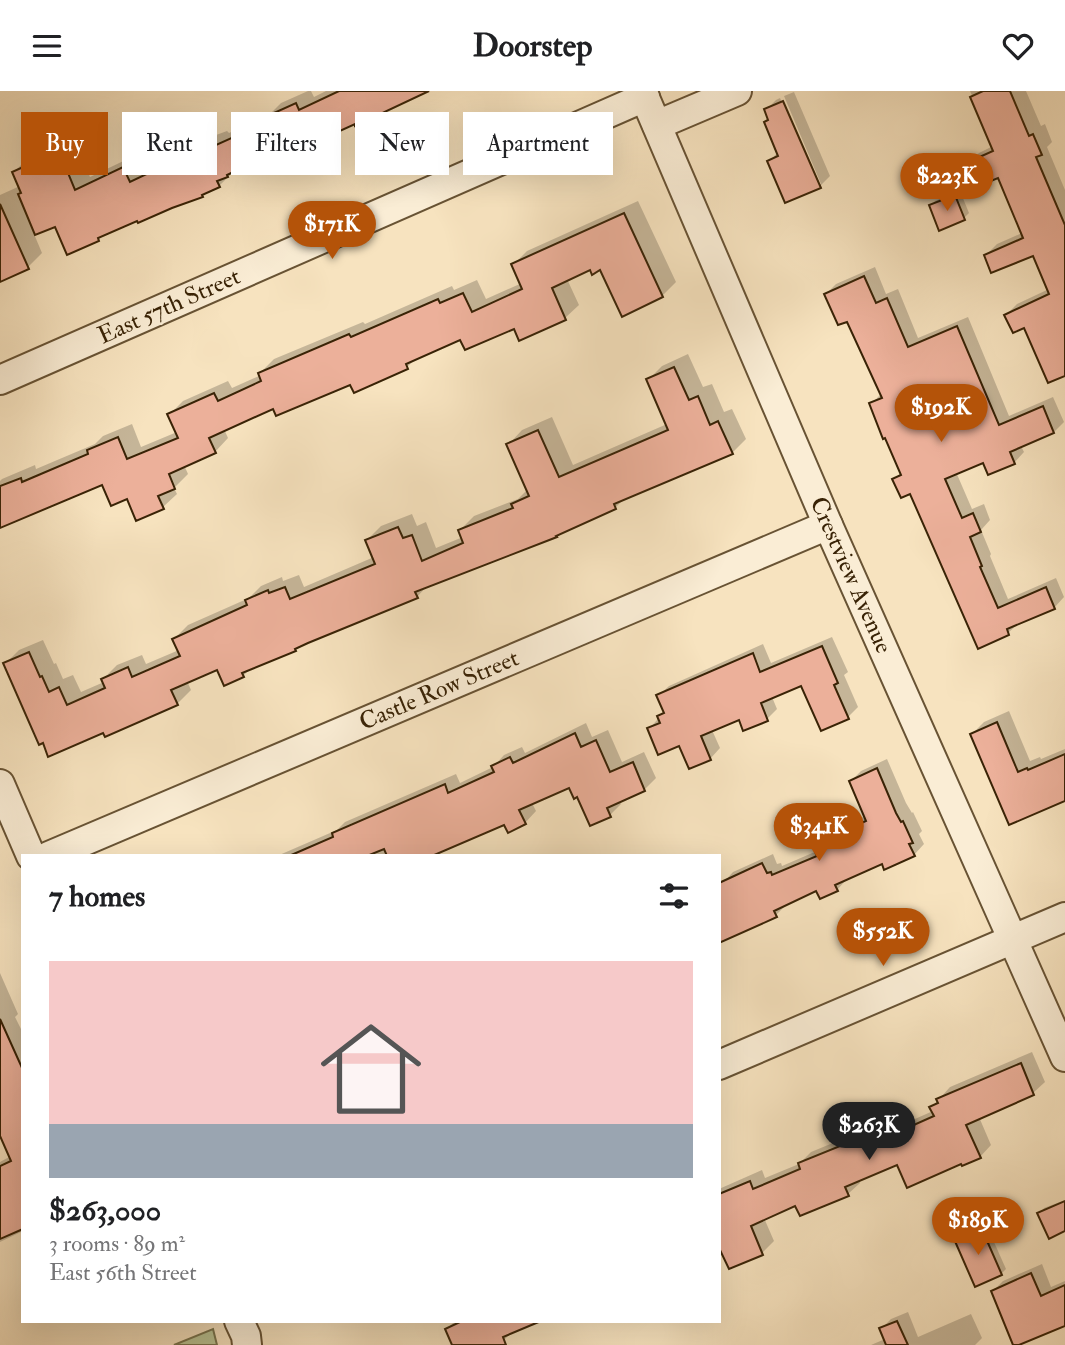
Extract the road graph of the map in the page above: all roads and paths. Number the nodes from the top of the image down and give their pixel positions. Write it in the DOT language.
graph roads {
  1 [pos="737,91"];
  2 [pos="643,94"];
  3 [pos="657,125"];
  4 [pos="0,380"];
  5 [pos="828,525"];
  6 [pos="0,784"];
  7 [pos="31,854"];
  8 [pos="54,854"];
  9 [pos="1065,917"];
  10 [pos="1013,940"];
  11 [pos="1065,1057"];
  12 [pos="721,1064"];
  1 -- 3 [label="street"];
  2 -- 3 [label="street, Crestview Avenue"];
  2 -- 4 [label="street, East 57th Street"];
  3 -- 5 [label="street, Crestview Avenue"];
  5 -- 8 [label="street, Castle Row Street"];
  5 -- 10 [label="street, Crestview Avenue"];
  6 -- 7 [label="street"];
  9 -- 10 [label="street"];
  10 -- 11 [label="street, Crestview Avenue"];
  10 -- 12 [label="street"];
}
